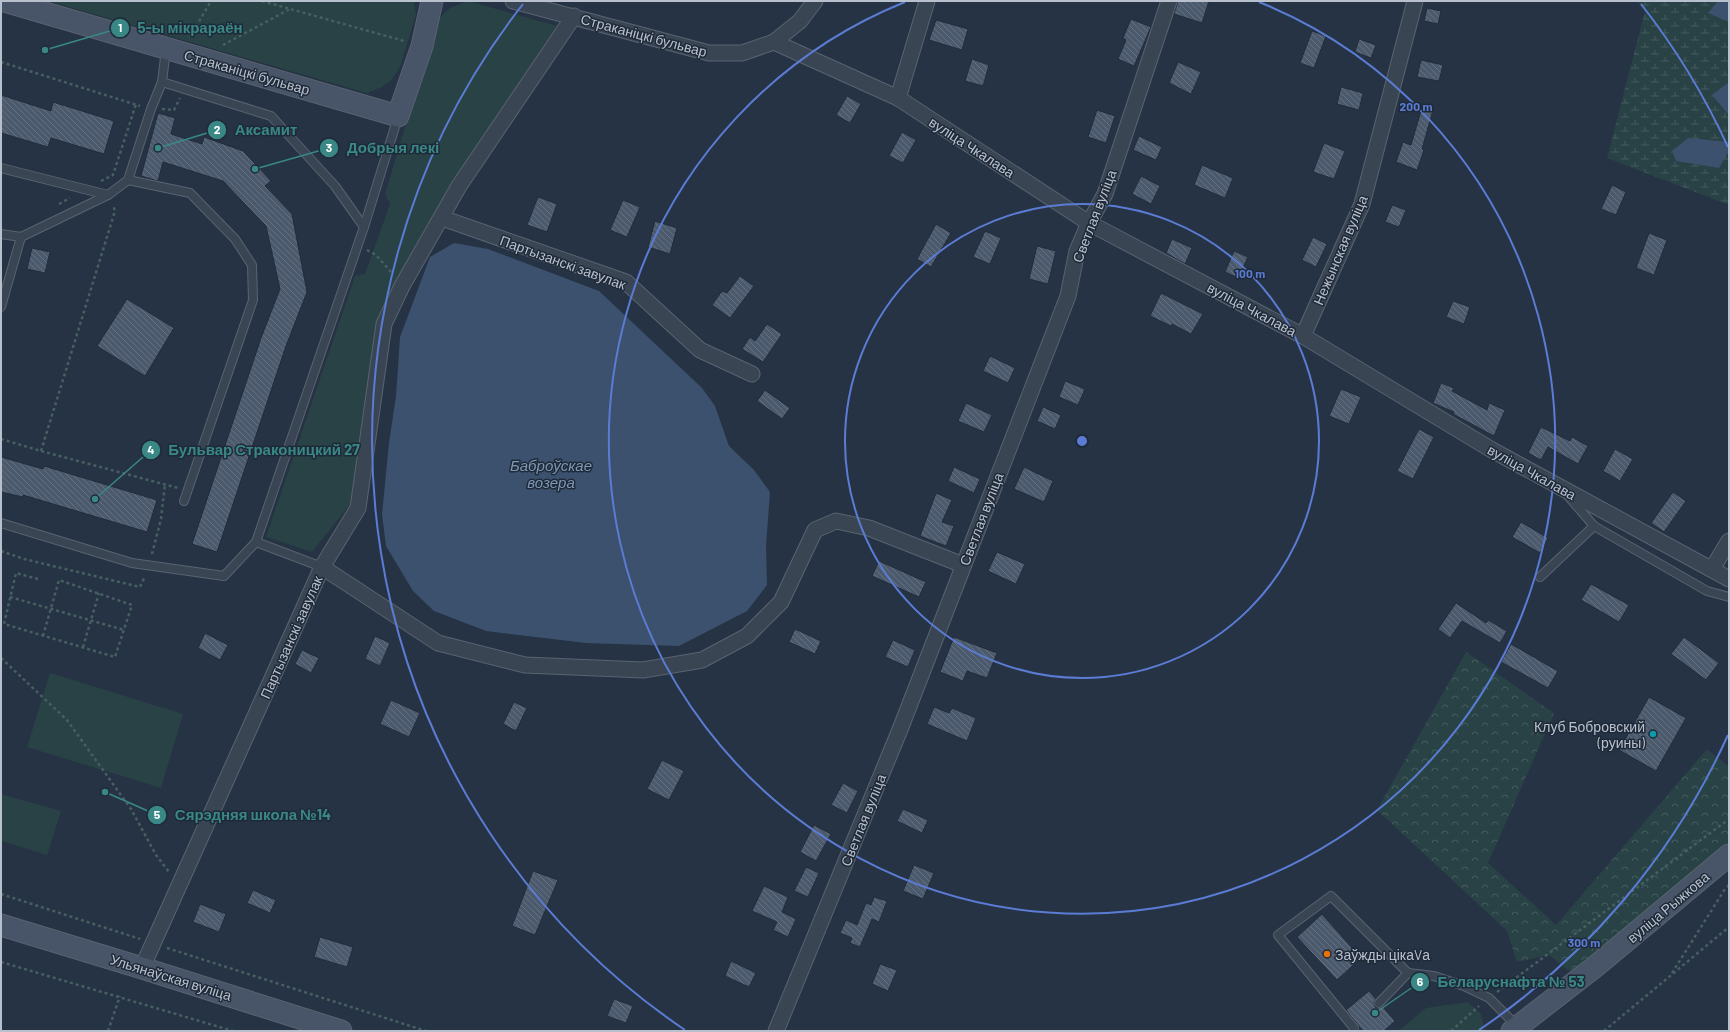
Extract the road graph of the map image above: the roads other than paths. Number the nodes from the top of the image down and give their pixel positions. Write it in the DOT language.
graph roads {
  1 [pos="4,1"];
  2 [pos="432,1"];
  3 [pos="513,1"];
  4 [pos="815,1"];
  5 [pos="927,1"];
  6 [pos="1168,1"];
  7 [pos="1415,1"];
  8 [pos="574,16"];
  9 [pos="774,42"];
  10 [pos="174,51"];
  11 [pos="162,82"];
  12 [pos="898,98"];
  13 [pos="398,116"];
  14 [pos="1,168"];
  15 [pos="128,180"];
  16 [pos="108,196"];
  17 [pos="442,218"];
  18 [pos="1089,223"];
  19 [pos="364,227"];
  20 [pos="1,234"];
  21 [pos="21,237"];
  22 [pos="1,307"];
  23 [pos="1303,336"];
  24 [pos="752,374"];
  25 [pos="1565,491"];
  26 [pos="184,501"];
  27 [pos="1,523"];
  28 [pos="1594,526"];
  29 [pos="1729,541"];
  30 [pos="256,542"];
  31 [pos="963,565"];
  32 [pos="322,567"];
  33 [pos="1712,569"];
  34 [pos="1540,577"];
  35 [pos="1729,580"];
  36 [pos="1729,597"];
  37 [pos="1729,855"];
  38 [pos="1,925"];
  39 [pos="142,968"];
  40 [pos="1408,973"];
  41 [pos="1380,1003"];
  42 [pos="1355,1028"];
  43 [pos="1514,1029"];
  44 [pos="340,1031"];
  45 [pos="776,1031"];
  1 -- 10 [label="main road, Страканіцкі бульвар"];
  2 -- 13 [label="main road"];
  3 -- 8 [label="street, Страканіцкі бульвар"];
  4 -- 9 [label="street, Страканіцкі бульвар"];
  5 -- 12 [label="street"];
  6 -- 18 [label="street, Светлая вуліца"];
  7 -- 23 [label="street, Нежынская вуліца"];
  8 -- 9 [label="street, Страканіцкі бульвар"];
  8 -- 17 [label="street"];
  9 -- 12 [label="street, вуліца Чкалава"];
  10 -- 11 [label="lane"];
  10 -- 13 [label="main road, Страканіцкі бульвар"];
  11 -- 15 [label="lane"];
  11 -- 19 [label="lane"];
  12 -- 18 [label="street, вуліца Чкалава"];
  13 -- 19 [label="lane"];
  14 -- 16 [label="lane"];
  15 -- 16 [label="lane"];
  15 -- 26 [label="lane"];
  16 -- 21 [label="lane"];
  17 -- 24 [label="street, Партызанскі завулак"];
  17 -- 32 [label="street"];
  18 -- 23 [label="street, вуліца Чкалава"];
  18 -- 31 [label="street, Светлая вуліца"];
  19 -- 30 [label="lane"];
  20 -- 21 [label="lane"];
  21 -- 22 [label="lane"];
  23 -- 25 [label="street, вуліца Чкалава"];
  25 -- 28 [label="lane"];
  25 -- 33 [label="street, вуліца Чкалава"];
  27 -- 30 [label="lane"];
  28 -- 34 [label="lane"];
  28 -- 36 [label="lane"];
  29 -- 33 [label="street"];
  30 -- 32 [label="lane"];
  31 -- 32 [label="street, Партызанскі завулак"];
  31 -- 45 [label="street, Светлая вуліца"];
  32 -- 39 [label="street, Партызанскі завулак"];
  33 -- 35 [label="street, вуліца Чкалава"];
  37 -- 43 [label="main road, вуліца Рыжкова"];
  38 -- 39 [label="main road, Ульянаўская вуліца"];
  39 -- 44 [label="main road, Ульянаўская вуліца"];
  40 -- 41 [label="lane"];
  40 -- 42 [label="lane"];
  40 -- 43 [label="lane"];
}
